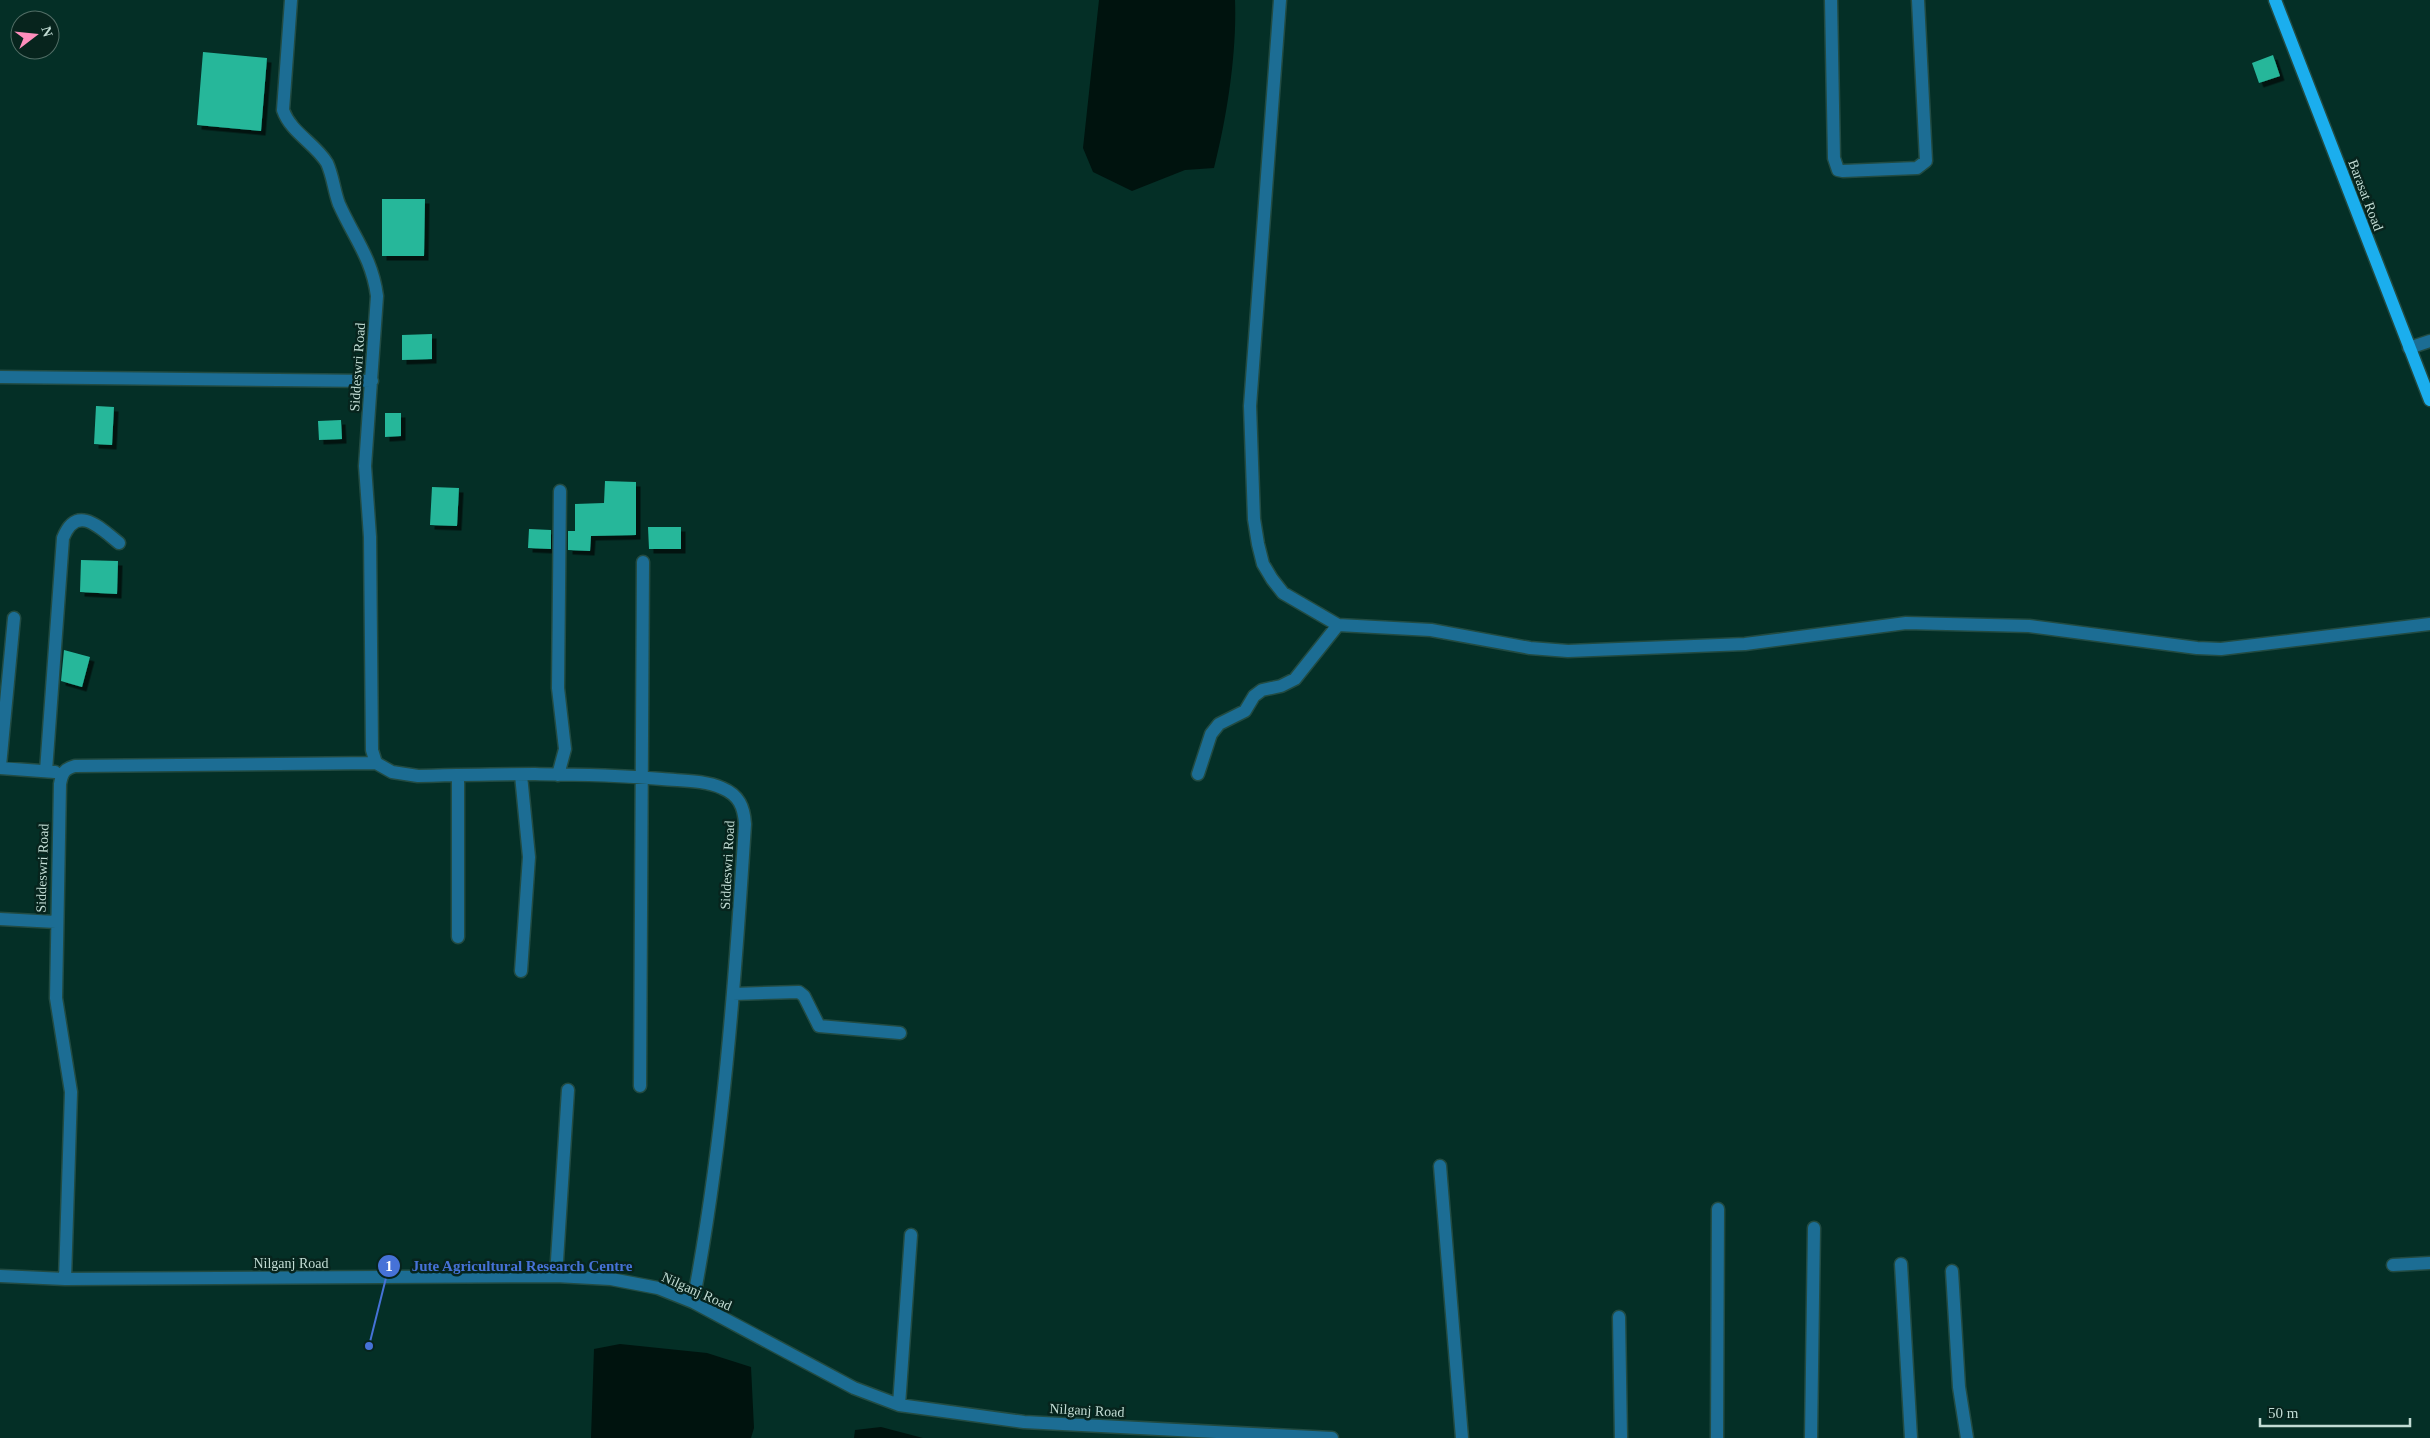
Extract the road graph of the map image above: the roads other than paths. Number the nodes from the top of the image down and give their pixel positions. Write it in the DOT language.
graph roads {
  1 [pos="291,0"];
  2 [pos="1280,0"];
  3 [pos="1831,0"];
  4 [pos="1918,0"];
  5 [pos="2275,0"];
  6 [pos="2430,341"];
  7 [pos="2409,348"];
  8 [pos="0,377"];
  9 [pos="372,381"];
  10 [pos="2430,400"];
  11 [pos="560,491"];
  12 [pos="119,543"];
  13 [pos="643,562"];
  14 [pos="14,618"];
  15 [pos="2430,624"];
  16 [pos="1338,625"];
  17 [pos="376,762"];
  18 [pos="0,767"];
  19 [pos="46,771"];
  20 [pos="62,773"];
  21 [pos="1198,774"];
  22 [pos="458,775"];
  23 [pos="521,775"];
  24 [pos="558,776"];
  25 [pos="640,777"];
  26 [pos="0,918"];
  27 [pos="56,922"];
  28 [pos="458,938"];
  29 [pos="521,971"];
  30 [pos="733,994"];
  31 [pos="900,1033"];
  32 [pos="640,1086"];
  33 [pos="568,1090"];
  34 [pos="1440,1166"];
  35 [pos="1718,1209"];
  36 [pos="1814,1228"];
  37 [pos="911,1235"];
  38 [pos="2430,1263"];
  39 [pos="1901,1264"];
  40 [pos="2392,1266"];
  41 [pos="1952,1271"];
  42 [pos="0,1276"];
  43 [pos="556,1276"];
  44 [pos="65,1279"];
  45 [pos="692,1302"];
  46 [pos="1618,1317"];
  47 [pos="899,1405"];
  48 [pos="1322,1438"];
  49 [pos="1332,1438"];
  50 [pos="1462,1438"];
  51 [pos="1621,1438"];
  52 [pos="1717,1438"];
  53 [pos="1811,1438"];
  54 [pos="1911,1438"];
  55 [pos="1967,1438"];
  1 -- 9 [label="street, Siddeswri Road"];
  2 -- 16 [label="street"];
  3 -- 4 [label="street"];
  5 -- 7 [label="main road, Barasat Road"];
  6 -- 7 [label="street"];
  7 -- 10 [label="main road, Barasat Road"];
  8 -- 9 [label="street"];
  9 -- 17 [label="street, Siddeswri Road"];
  11 -- 24 [label="street"];
  12 -- 19 [label="street"];
  13 -- 25 [label="street"];
  14 -- 18 [label="street"];
  15 -- 16 [label="street"];
  16 -- 21 [label="street"];
  17 -- 20 [label="street, Siddeswri Road"];
  17 -- 22 [label="street, Siddeswri Road"];
  18 -- 19 [label="street"];
  19 -- 20 [label="street"];
  20 -- 27 [label="street, Siddeswri Road"];
  22 -- 23 [label="street, Siddeswri Road"];
  22 -- 28 [label="street"];
  23 -- 24 [label="street, Siddeswri Road"];
  23 -- 29 [label="street"];
  24 -- 25 [label="street, Siddeswri Road"];
  25 -- 30 [label="street, Siddeswri Road"];
  25 -- 32 [label="street"];
  26 -- 27 [label="street"];
  27 -- 44 [label="street, Siddeswri Road"];
  30 -- 31 [label="street"];
  30 -- 45 [label="street, Siddeswri Road"];
  33 -- 43 [label="street"];
  34 -- 50 [label="street"];
  35 -- 52 [label="street"];
  36 -- 53 [label="street"];
  37 -- 47 [label="street"];
  38 -- 40 [label="street"];
  39 -- 54 [label="street"];
  41 -- 55 [label="street"];
  42 -- 44 [label="street, Nilganj Road"];
  43 -- 44 [label="street, Nilganj Road"];
  43 -- 45 [label="street, Nilganj Road"];
  45 -- 47 [label="street, Nilganj Road"];
  46 -- 51 [label="street"];
  47 -- 48 [label="street, Nilganj Road"];
  48 -- 49 [label="street, Nilganj Road"];
}
